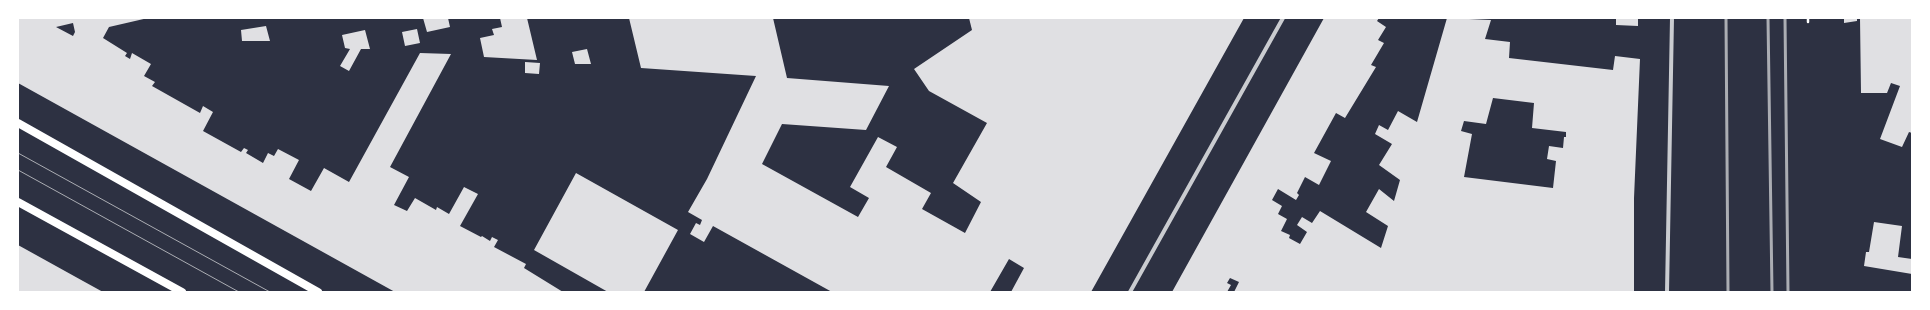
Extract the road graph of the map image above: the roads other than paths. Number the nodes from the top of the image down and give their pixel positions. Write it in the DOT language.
graph roads {
  1 [pos="1283,18"];
  2 [pos="1672,18"];
  3 [pos="18,123"];
  4 [pos="18,202"];
  5 [pos="182,292"];
  6 [pos="318,292"];
  7 [pos="1130,292"];
  8 [pos="1667,292"];
  1 -- 7 [label="street"];
  2 -- 8 [label="street"];
  3 -- 6 [label="main road"];
  4 -- 5 [label="main road"];
}
